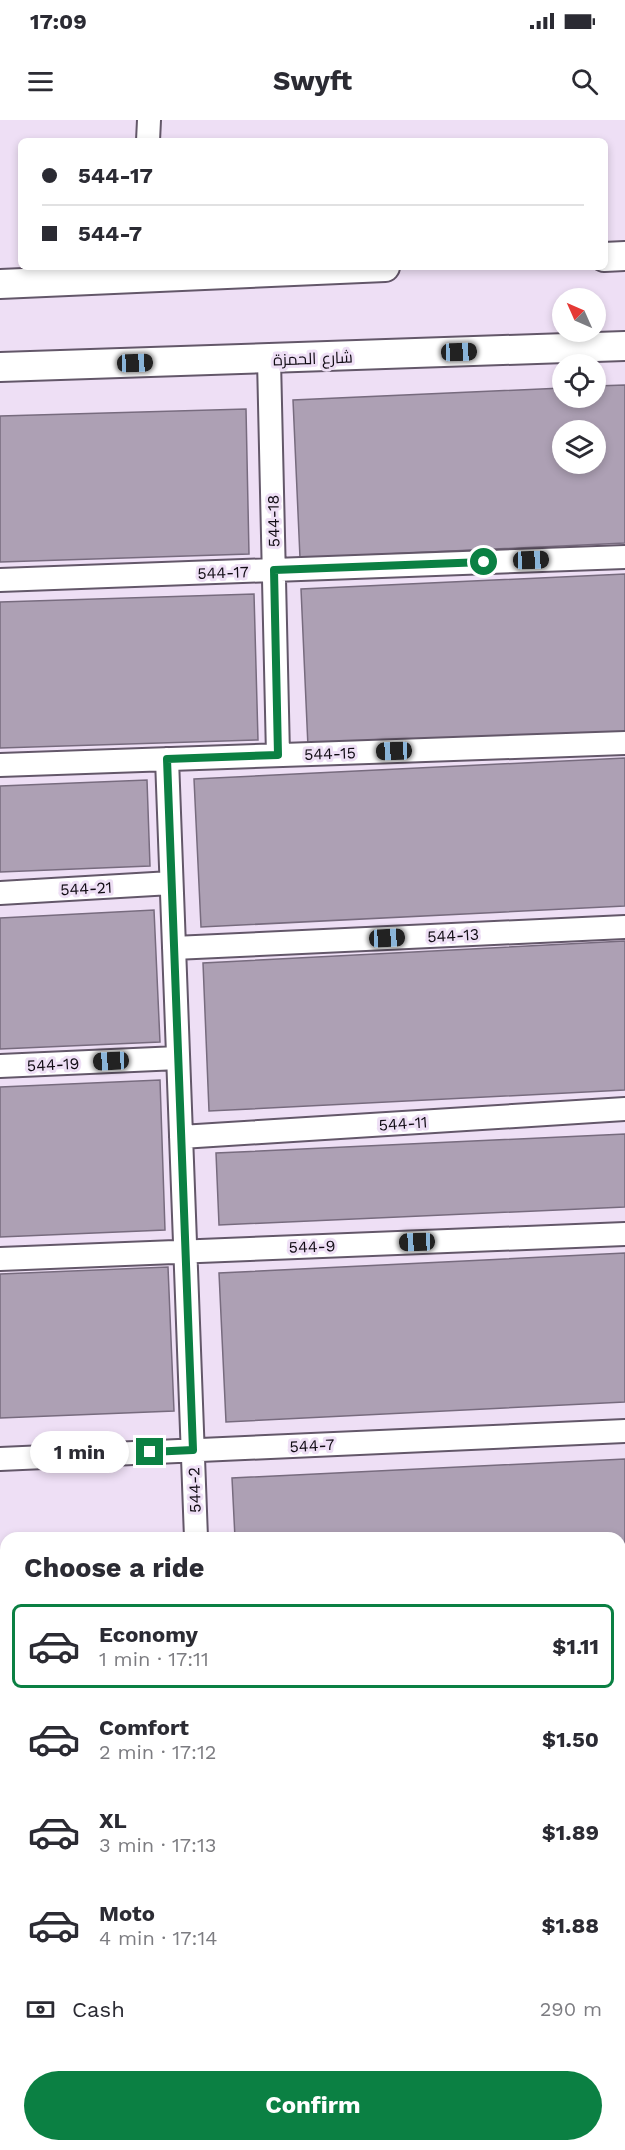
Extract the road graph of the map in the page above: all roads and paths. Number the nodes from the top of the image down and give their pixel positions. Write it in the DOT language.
graph roads {
  1 [pos="149,120"];
  2 [pos="147,138"];
  3 [pos="625,256"];
  4 [pos="608,257"];
  5 [pos="237,270"];
  6 [pos="139,272"];
  7 [pos="0,284"];
  8 [pos="625,346"];
  9 [pos="270,360"];
  10 [pos="0,367"];
  11 [pos="625,557"];
  12 [pos="274,570"];
  13 [pos="0,580"];
  14 [pos="625,742"];
  15 [pos="278,755"];
  16 [pos="167,759"];
  17 [pos="0,765"];
  18 [pos="171,883"];
  19 [pos="0,893"];
  20 [pos="625,927"];
  21 [pos="174,948"];
  22 [pos="178,1058"];
  23 [pos="0,1066"];
  24 [pos="625,1109"];
  25 [pos="181,1137"];
  26 [pos="625,1234"];
  27 [pos="185,1251"];
  28 [pos="0,1259"];
  29 [pos="625,1431"];
  30 [pos="193,1450"];
  31 [pos="0,1459"];
  32 [pos="196,1532"];
  1 -- 2 [label="street"];
  3 -- 4 [label="street"];
  5 -- 6 [label="street"];
  6 -- 7 [label="street"];
  8 -- 9 [label="street, شارع الحمزة"];
  9 -- 10 [label="street, شارع الحمزة"];
  9 -- 12 [label="street, 544-18"];
  11 -- 12 [label="street, 544-17"];
  12 -- 13 [label="street, 544-17"];
  12 -- 15 [label="street, 544-18"];
  14 -- 15 [label="street, 544-15"];
  15 -- 16 [label="street, 544-15"];
  16 -- 17 [label="street, 544-15"];
  16 -- 18 [label="street, 544-2"];
  18 -- 19 [label="street, 544-21"];
  18 -- 21 [label="street, 544-2"];
  20 -- 21 [label="street, 544-13"];
  21 -- 22 [label="street, 544-2"];
  22 -- 23 [label="street, 544-19"];
  22 -- 25 [label="street, 544-2"];
  24 -- 25 [label="street, 544-11"];
  25 -- 27 [label="street, 544-2"];
  26 -- 27 [label="street, 544-9"];
  27 -- 28 [label="street, 544-9"];
  27 -- 30 [label="street, 544-2"];
  29 -- 30 [label="street, 544-7"];
  30 -- 31 [label="street, 544-7"];
  30 -- 32 [label="street, 544-2"];
}
